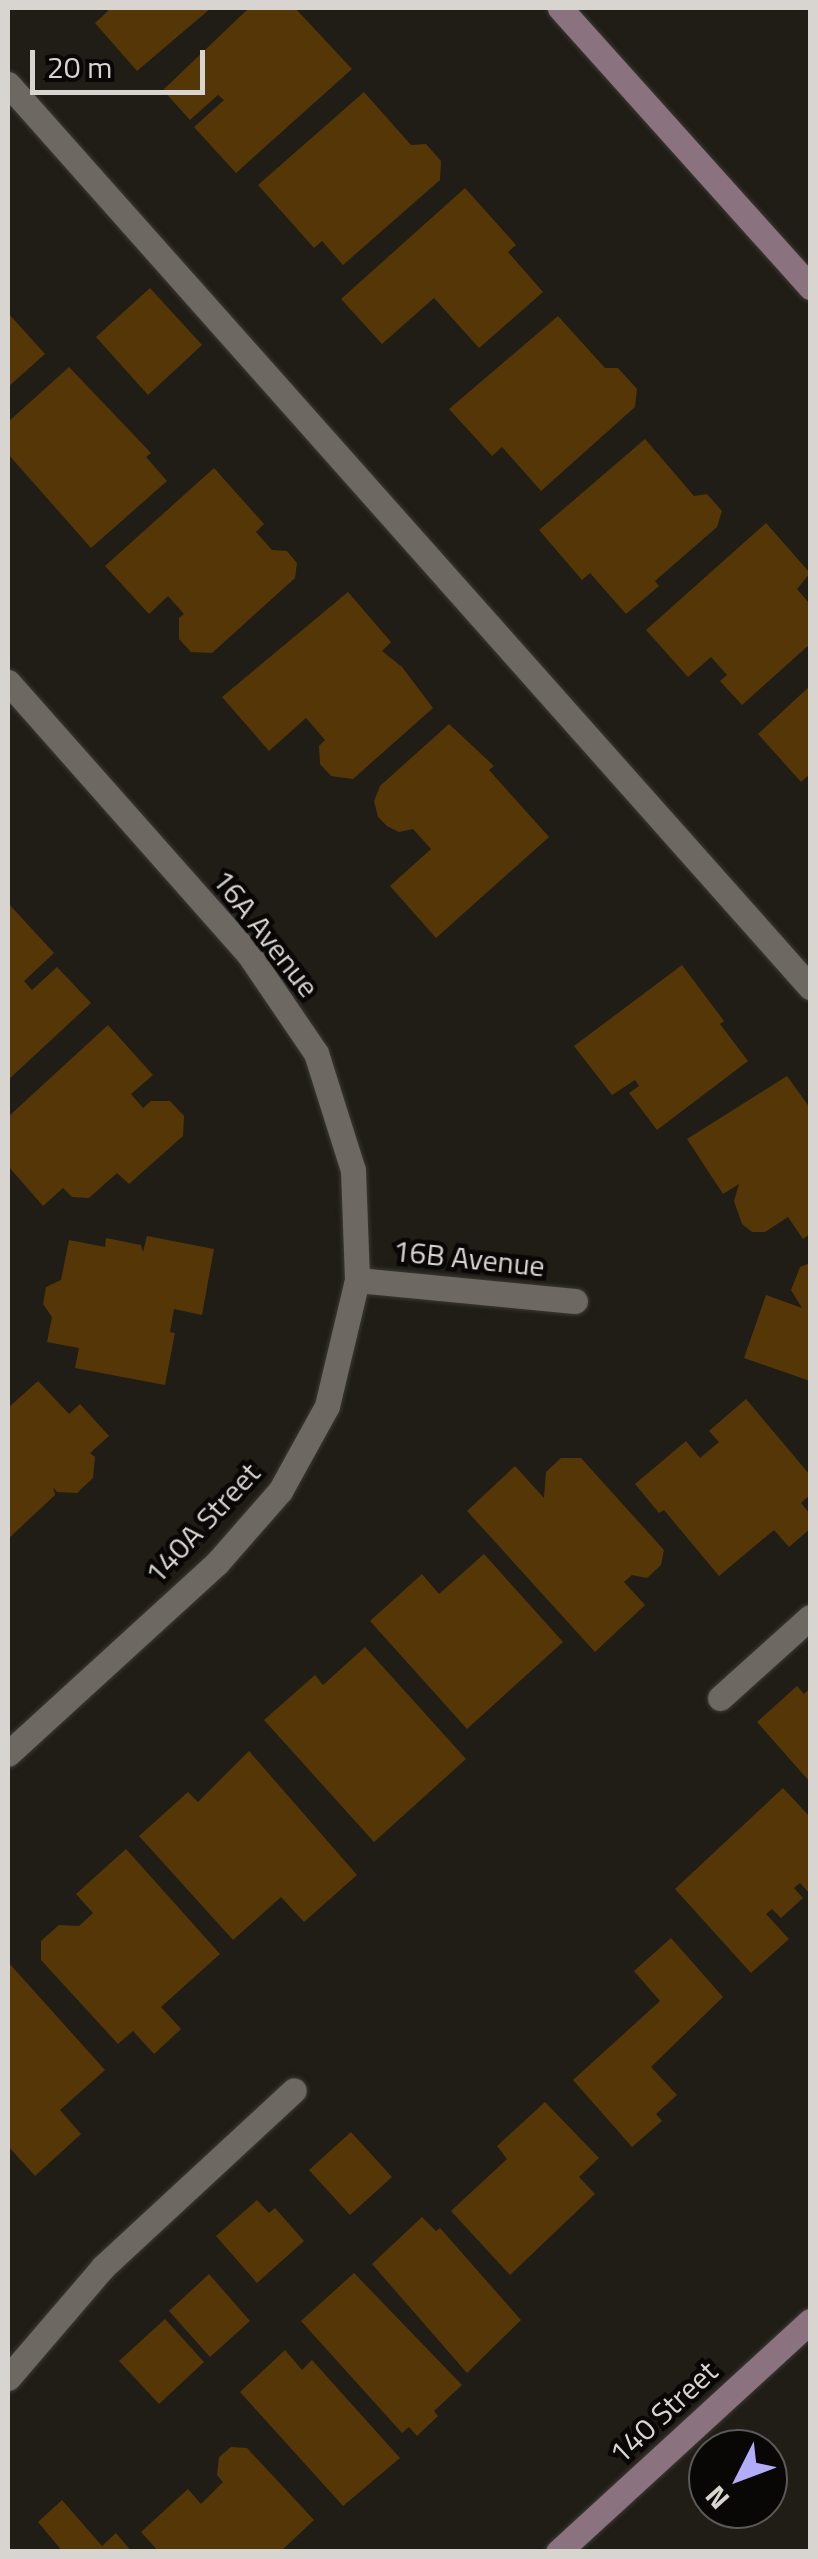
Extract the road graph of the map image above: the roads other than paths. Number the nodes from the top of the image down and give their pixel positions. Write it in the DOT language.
graph roads {
  1 [pos="560,8"];
  2 [pos="8,84"];
  3 [pos="810,286"];
  4 [pos="8,682"];
  5 [pos="810,988"];
  6 [pos="357,1280"];
  7 [pos="575,1301"];
  8 [pos="810,1618"];
  9 [pos="720,1698"];
  10 [pos="8,1754"];
  11 [pos="294,2090"];
  12 [pos="810,2320"];
  13 [pos="8,2378"];
  14 [pos="558,2552"];
  1 -- 3 [label="main road"];
  2 -- 5 [label="street"];
  4 -- 6 [label="street, 16A Avenue"];
  6 -- 7 [label="street, 16B Avenue"];
  6 -- 10 [label="street, 140A Street"];
  8 -- 9 [label="street"];
  11 -- 13 [label="street"];
  12 -- 14 [label="main road, 140 Street"];
}
